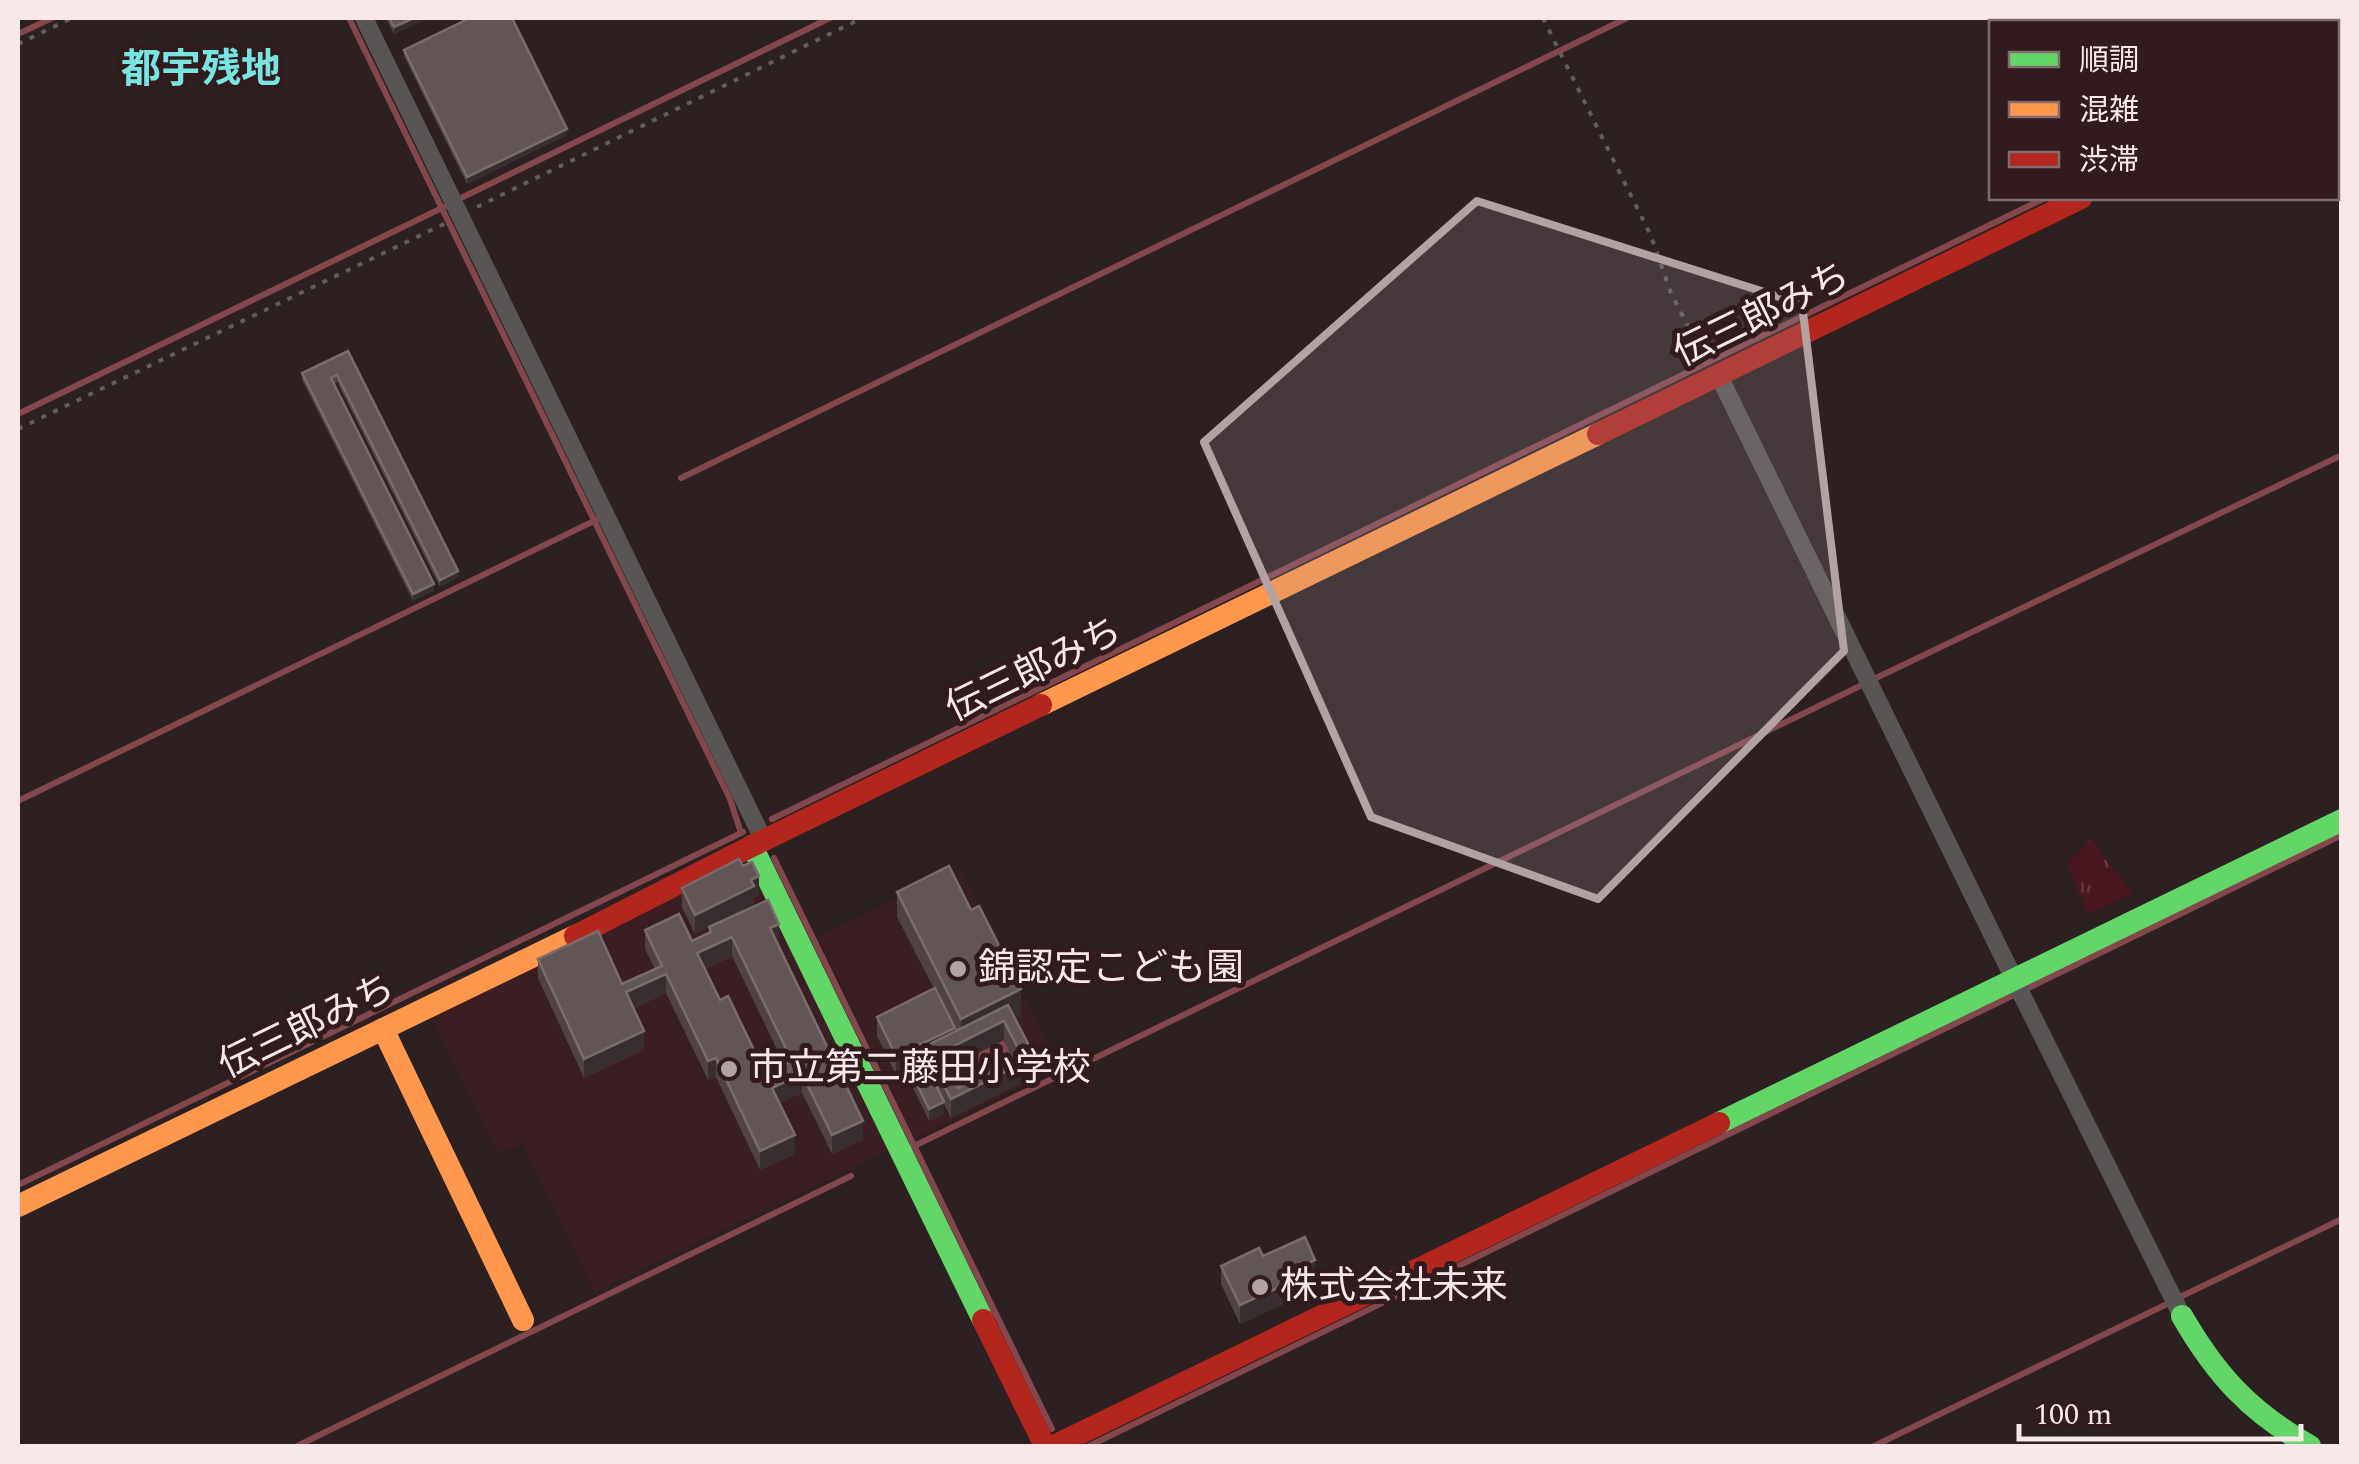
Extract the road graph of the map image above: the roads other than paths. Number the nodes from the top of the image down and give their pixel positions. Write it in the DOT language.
graph roads {
  1 [pos="364,18"];
  2 [pos="2077,200"];
  3 [pos="1719,376"];
  4 [pos="2342,820"];
  5 [pos="758,844"];
  6 [pos="2018,988"];
  7 [pos="382,1029"];
  8 [pos="18,1206"];
  9 [pos="2182,1316"];
  10 [pos="523,1320"];
  11 [pos="1046,1446"];
  12 [pos="1054,1446"];
  13 [pos="2310,1446"];
  1 -- 5 [label="street"];
  2 -- 3 [label="street, 伝三郎みち"];
  3 -- 5 [label="street, 伝三郎みち"];
  3 -- 6 [label="street"];
  4 -- 6 [label="street"];
  5 -- 7 [label="street, 伝三郎みち"];
  5 -- 11 [label="street"];
  6 -- 9 [label="street"];
  6 -- 12 [label="street"];
  7 -- 8 [label="street, 伝三郎みち"];
  7 -- 10 [label="street"];
  9 -- 13 [label="street"];
}
